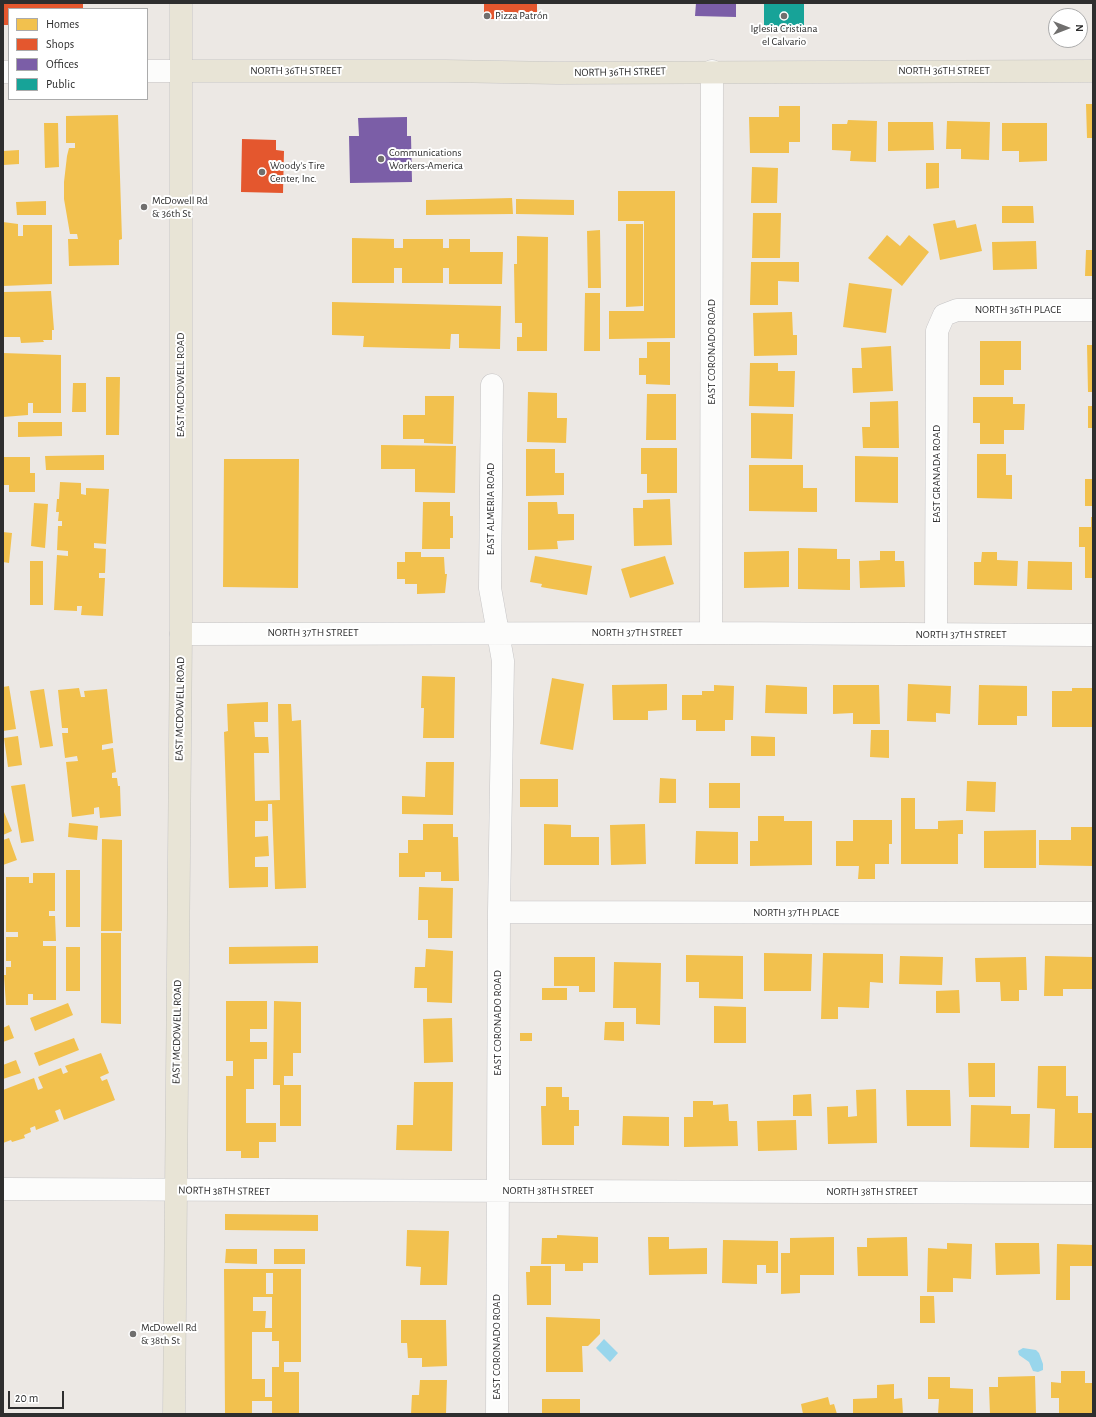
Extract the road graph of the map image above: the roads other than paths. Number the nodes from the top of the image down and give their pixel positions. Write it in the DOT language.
graph roads {
  1 [pos="181,3"];
  2 [pos="148,71"];
  3 [pos="180,71"];
  4 [pos="712,71"];
  5 [pos="1093,71"];
  6 [pos="1093,310"];
  7 [pos="944,315"];
  8 [pos="492,385"];
  9 [pos="498,633"];
  10 [pos="711,633"];
  11 [pos="181,634"];
  12 [pos="936,634"];
  13 [pos="1093,635"];
  14 [pos="499,912"];
  15 [pos="1093,913"];
  16 [pos="3,1189"];
  17 [pos="176,1190"];
  18 [pos="498,1191"];
  19 [pos="1093,1193"];
  20 [pos="174,1414"];
  21 [pos="497,1414"];
  1 -- 3 [label="main road, EAST MCDOWELL ROAD"];
  2 -- 3 [label="street, NORTH 36TH STREET"];
  3 -- 4 [label="main road, NORTH 36TH STREET"];
  3 -- 11 [label="main road, EAST MCDOWELL ROAD"];
  4 -- 5 [label="main road, NORTH 36TH STREET"];
  4 -- 10 [label="street, EAST CORONADO ROAD"];
  6 -- 7 [label="street, NORTH 36TH PLACE"];
  7 -- 12 [label="street, EAST GRANADA ROAD"];
  8 -- 9 [label="street, EAST ALMERIA ROAD"];
  9 -- 10 [label="street, NORTH 37TH STREET"];
  9 -- 11 [label="street, NORTH 37TH STREET"];
  9 -- 14 [label="street, EAST CORONADO ROAD"];
  10 -- 12 [label="street, NORTH 37TH STREET"];
  11 -- 17 [label="main road, EAST MCDOWELL ROAD"];
  12 -- 13 [label="street, NORTH 37TH STREET"];
  14 -- 15 [label="street, NORTH 37TH PLACE"];
  14 -- 18 [label="street, EAST CORONADO ROAD"];
  16 -- 17 [label="street, NORTH 38TH STREET"];
  17 -- 18 [label="street, NORTH 38TH STREET"];
  17 -- 20 [label="main road, EAST MCDOWELL ROAD"];
  18 -- 19 [label="street, NORTH 38TH STREET"];
  18 -- 21 [label="street, EAST CORONADO ROAD"];
}
